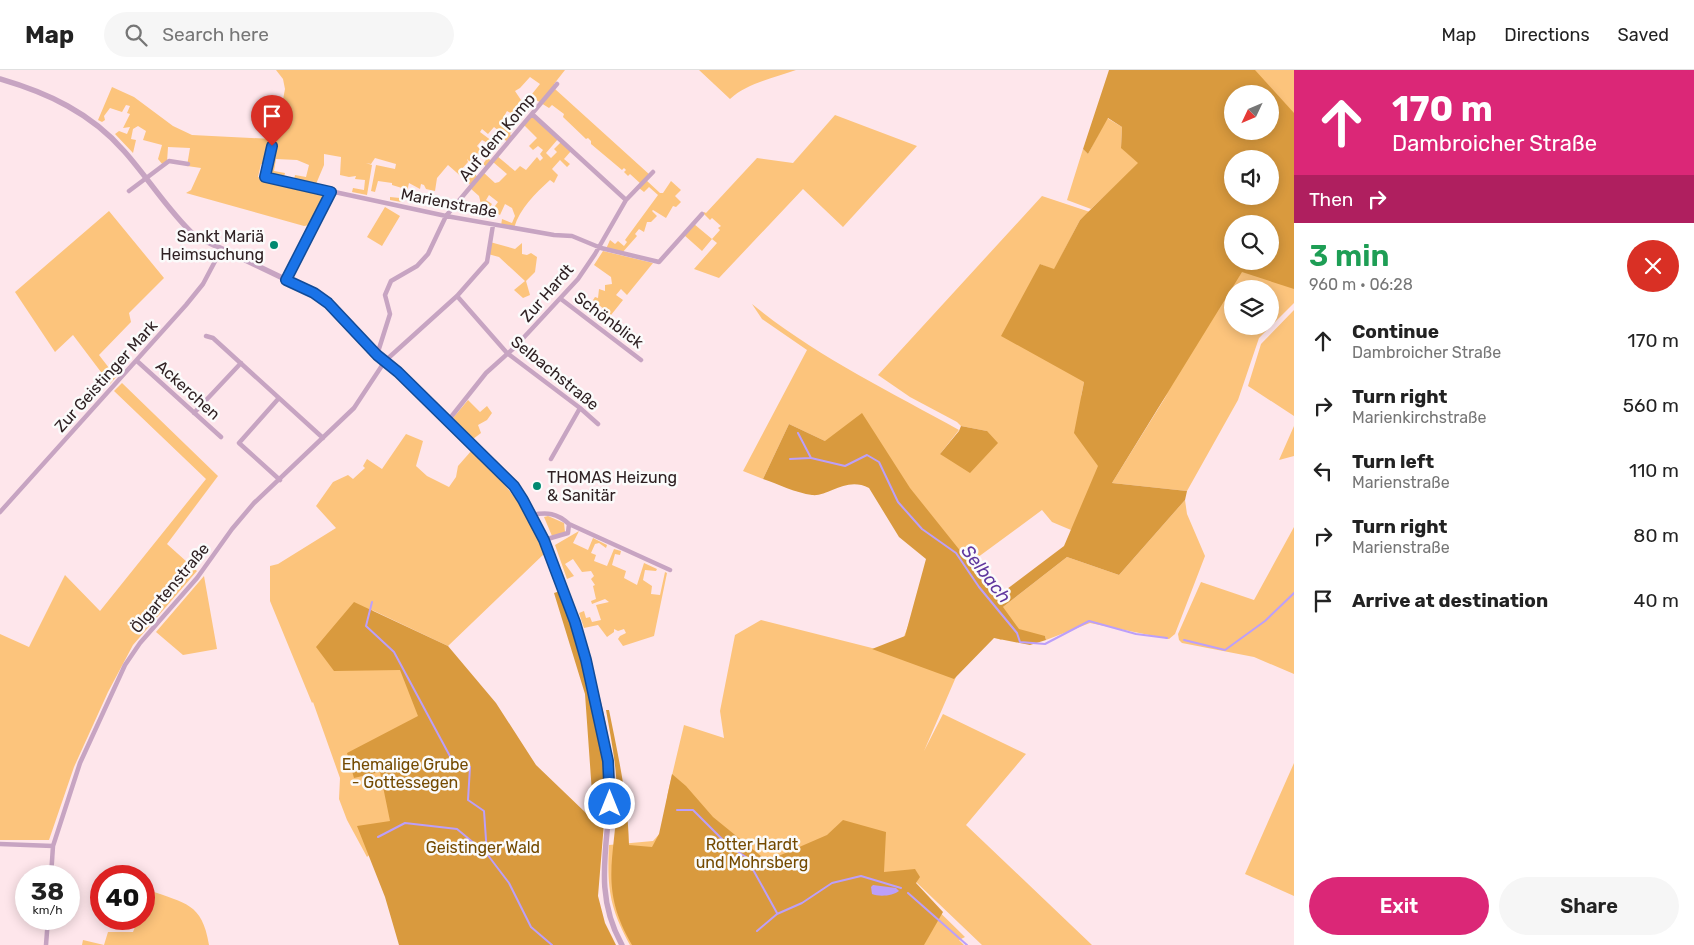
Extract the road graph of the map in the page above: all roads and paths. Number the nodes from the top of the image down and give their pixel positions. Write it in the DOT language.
graph roads {
  1 [pos="0,79"];
  2 [pos="557,84"];
  3 [pos="532,114"];
  4 [pos="272,146"];
  5 [pos="188,164"];
  6 [pos="654,172"];
  7 [pos="146,178"];
  8 [pos="130,191"];
  9 [pos="331,192"];
  10 [pos="626,200"];
  11 [pos="702,214"];
  12 [pos="446,216"];
  13 [pos="493,224"];
  14 [pos="598,246"];
  15 [pos="221,250"];
  16 [pos="286,280"];
  17 [pos="457,296"];
  18 [pos="561,300"];
  19 [pos="206,336"];
  20 [pos="506,353"];
  21 [pos="377,355"];
  22 [pos="641,360"];
  23 [pos="137,361"];
  24 [pos="385,361"];
  25 [pos="241,363"];
  26 [pos="279,398"];
  27 [pos="580,408"];
  28 [pos="194,413"];
  29 [pos="447,422"];
  30 [pos="598,424"];
  31 [pos="221,438"];
  32 [pos="324,438"];
  33 [pos="551,459"];
  34 [pos="280,480"];
  35 [pos="0,512"];
  36 [pos="532,515"];
  37 [pos="569,524"];
  38 [pos="544,540"];
  39 [pos="670,570"];
  40 [pos="0,844"];
  41 [pos="53,846"];
  42 [pos="52,865"];
  43 [pos="47,930"];
  44 [pos="46,945"];
  45 [pos="622,945"];
  1 -- 7 [label="street"];
  2 -- 3 [label="street, Auf dem Komp"];
  3 -- 10 [label="street"];
  3 -- 12 [label="street, Auf dem Komp"];
  4 -- 9 [label="street, Marienstraße"];
  5 -- 7 [label="street"];
  6 -- 10 [label="street, Zur Hardt"];
  7 -- 8 [label="street"];
  7 -- 15 [label="street"];
  9 -- 12 [label="street, Marienstraße"];
  9 -- 16 [label="street"];
  10 -- 14 [label="street, Zur Hardt"];
  11 -- 14 [label="street, Marienstraße"];
  12 -- 13 [label="street, Marienstraße"];
  12 -- 21 [label="street, Auf dem Komp"];
  13 -- 14 [label="street, Marienstraße"];
  13 -- 17 [label="street, Ölgartenstraße"];
  14 -- 18 [label="street, Zur Hardt"];
  15 -- 16 [label="street"];
  15 -- 23 [label="street, Zur Geistinger Mark"];
  16 -- 21 [label="street"];
  17 -- 20 [label="street, Selbachstraße"];
  17 -- 24 [label="street, Ölgartenstraße"];
  18 -- 20 [label="street, Zur Hardt"];
  18 -- 22 [label="street, Schönblick"];
  19 -- 25 [label="street"];
  20 -- 27 [label="street, Selbachstraße"];
  20 -- 29 [label="street, Zur Hardt"];
  21 -- 24 [label="street"];
  23 -- 28 [label="street, Ackerchen"];
  23 -- 35 [label="street, Zur Geistinger Mark"];
  24 -- 29 [label="street"];
  24 -- 32 [label="street, Ölgartenstraße"];
  25 -- 26 [label="street"];
  25 -- 28 [label="street"];
  26 -- 32 [label="street"];
  26 -- 34 [label="street"];
  27 -- 30 [label="street, Selbachstraße"];
  27 -- 33 [label="street"];
  28 -- 31 [label="street, Ackerchen"];
  29 -- 36 [label="street"];
  32 -- 34 [label="street, Ölgartenstraße"];
  34 -- 41 [label="street, Ölgartenstraße"];
  36 -- 37 [label="street"];
  36 -- 38 [label="street"];
  37 -- 38 [label="street"];
  37 -- 39 [label="street"];
  38 -- 45 [label="street"];
  40 -- 41 [label="street"];
  41 -- 42 [label="street, Ölgartenstraße"];
  43 -- 44 [label="street"];
}
